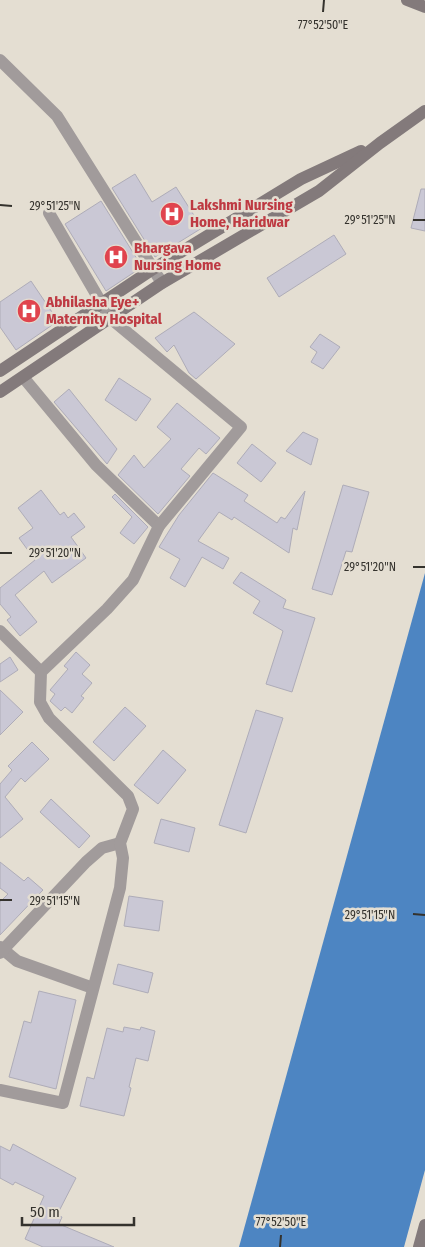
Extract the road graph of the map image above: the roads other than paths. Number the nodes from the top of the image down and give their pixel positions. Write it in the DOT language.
graph roads {
  1 [pos="407,0"];
  2 [pos="425,7"];
  3 [pos="0,60"];
  4 [pos="425,111"];
  5 [pos="380,143"];
  6 [pos="49,213"];
  7 [pos="153,269"];
  8 [pos="162,283"];
  9 [pos="101,303"];
  10 [pos="110,318"];
  11 [pos="0,371"];
  12 [pos="23,377"];
  13 [pos="0,392"];
  14 [pos="159,526"];
  15 [pos="0,631"];
  16 [pos="41,672"];
  17 [pos="120,843"];
  18 [pos="1,950"];
  19 [pos="93,988"];
  20 [pos="0,1090"];
  21 [pos="425,1225"];
  22 [pos="419,1247"];
  1 -- 2 [label="main road"];
  3 -- 7 [label="street"];
  4 -- 5 [label="main road"];
  5 -- 7 [label="main road"];
  5 -- 8 [label="main road"];
  6 -- 9 [label="street"];
  7 -- 8 [label="street"];
  7 -- 9 [label="main road"];
  8 -- 10 [label="main road"];
  9 -- 10 [label="street"];
  9 -- 11 [label="main road"];
  10 -- 12 [label="main road"];
  10 -- 14 [label="street"];
  12 -- 13 [label="main road"];
  12 -- 14 [label="street"];
  14 -- 16 [label="street"];
  15 -- 16 [label="street"];
  16 -- 17 [label="street"];
  17 -- 18 [label="street"];
  17 -- 19 [label="street"];
  18 -- 19 [label="street"];
  19 -- 20 [label="street"];
  21 -- 22 [label="main road"];
}
